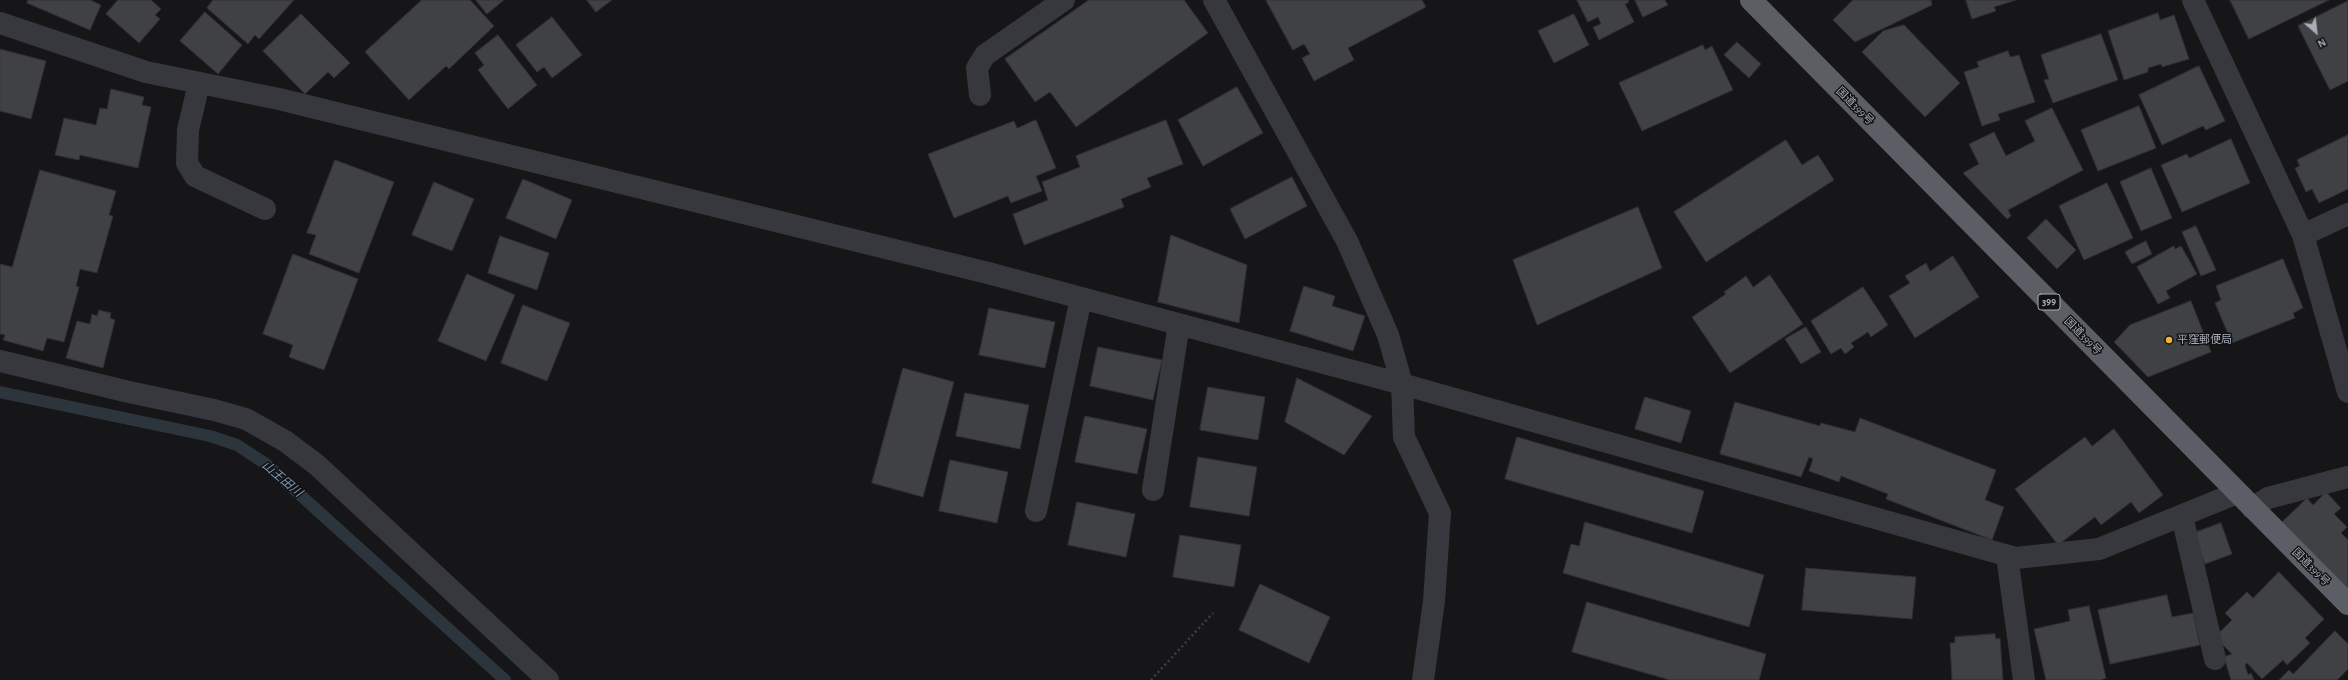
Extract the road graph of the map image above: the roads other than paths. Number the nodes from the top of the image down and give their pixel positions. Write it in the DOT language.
graph roads {
  1 [pos="1064,0"];
  2 [pos="1214,0"];
  3 [pos="1751,0"];
  4 [pos="2193,0"];
  5 [pos="0,23"];
  6 [pos="198,83"];
  7 [pos="980,95"];
  8 [pos="265,209"];
  9 [pos="2348,214"];
  10 [pos="2303,236"];
  11 [pos="1081,298"];
  12 [pos="1179,324"];
  13 [pos="0,361"];
  14 [pos="1402,384"];
  15 [pos="2348,392"];
  16 [pos="2348,477"];
  17 [pos="1153,490"];
  18 [pos="2244,501"];
  19 [pos="1036,511"];
  20 [pos="2182,516"];
  21 [pos="2007,556"];
  22 [pos="2348,604"];
  23 [pos="2215,659"];
  24 [pos="548,680"];
  25 [pos="1422,680"];
  26 [pos="2024,680"];
  1 -- 7 [label="street"];
  2 -- 14 [label="street"];
  3 -- 18 [label="highway, 国道399号 / 399"];
  4 -- 10 [label="street"];
  5 -- 6 [label="street"];
  6 -- 8 [label="street"];
  6 -- 11 [label="street"];
  9 -- 10 [label="street"];
  10 -- 15 [label="street"];
  11 -- 12 [label="street"];
  11 -- 19 [label="street"];
  12 -- 14 [label="street"];
  12 -- 17 [label="street"];
  13 -- 24 [label="street"];
  14 -- 21 [label="street"];
  14 -- 25 [label="street"];
  16 -- 18 [label="street"];
  18 -- 20 [label="street"];
  18 -- 22 [label="highway, 国道399号 / 399"];
  20 -- 21 [label="street"];
  20 -- 23 [label="street"];
  21 -- 26 [label="street"];
}
